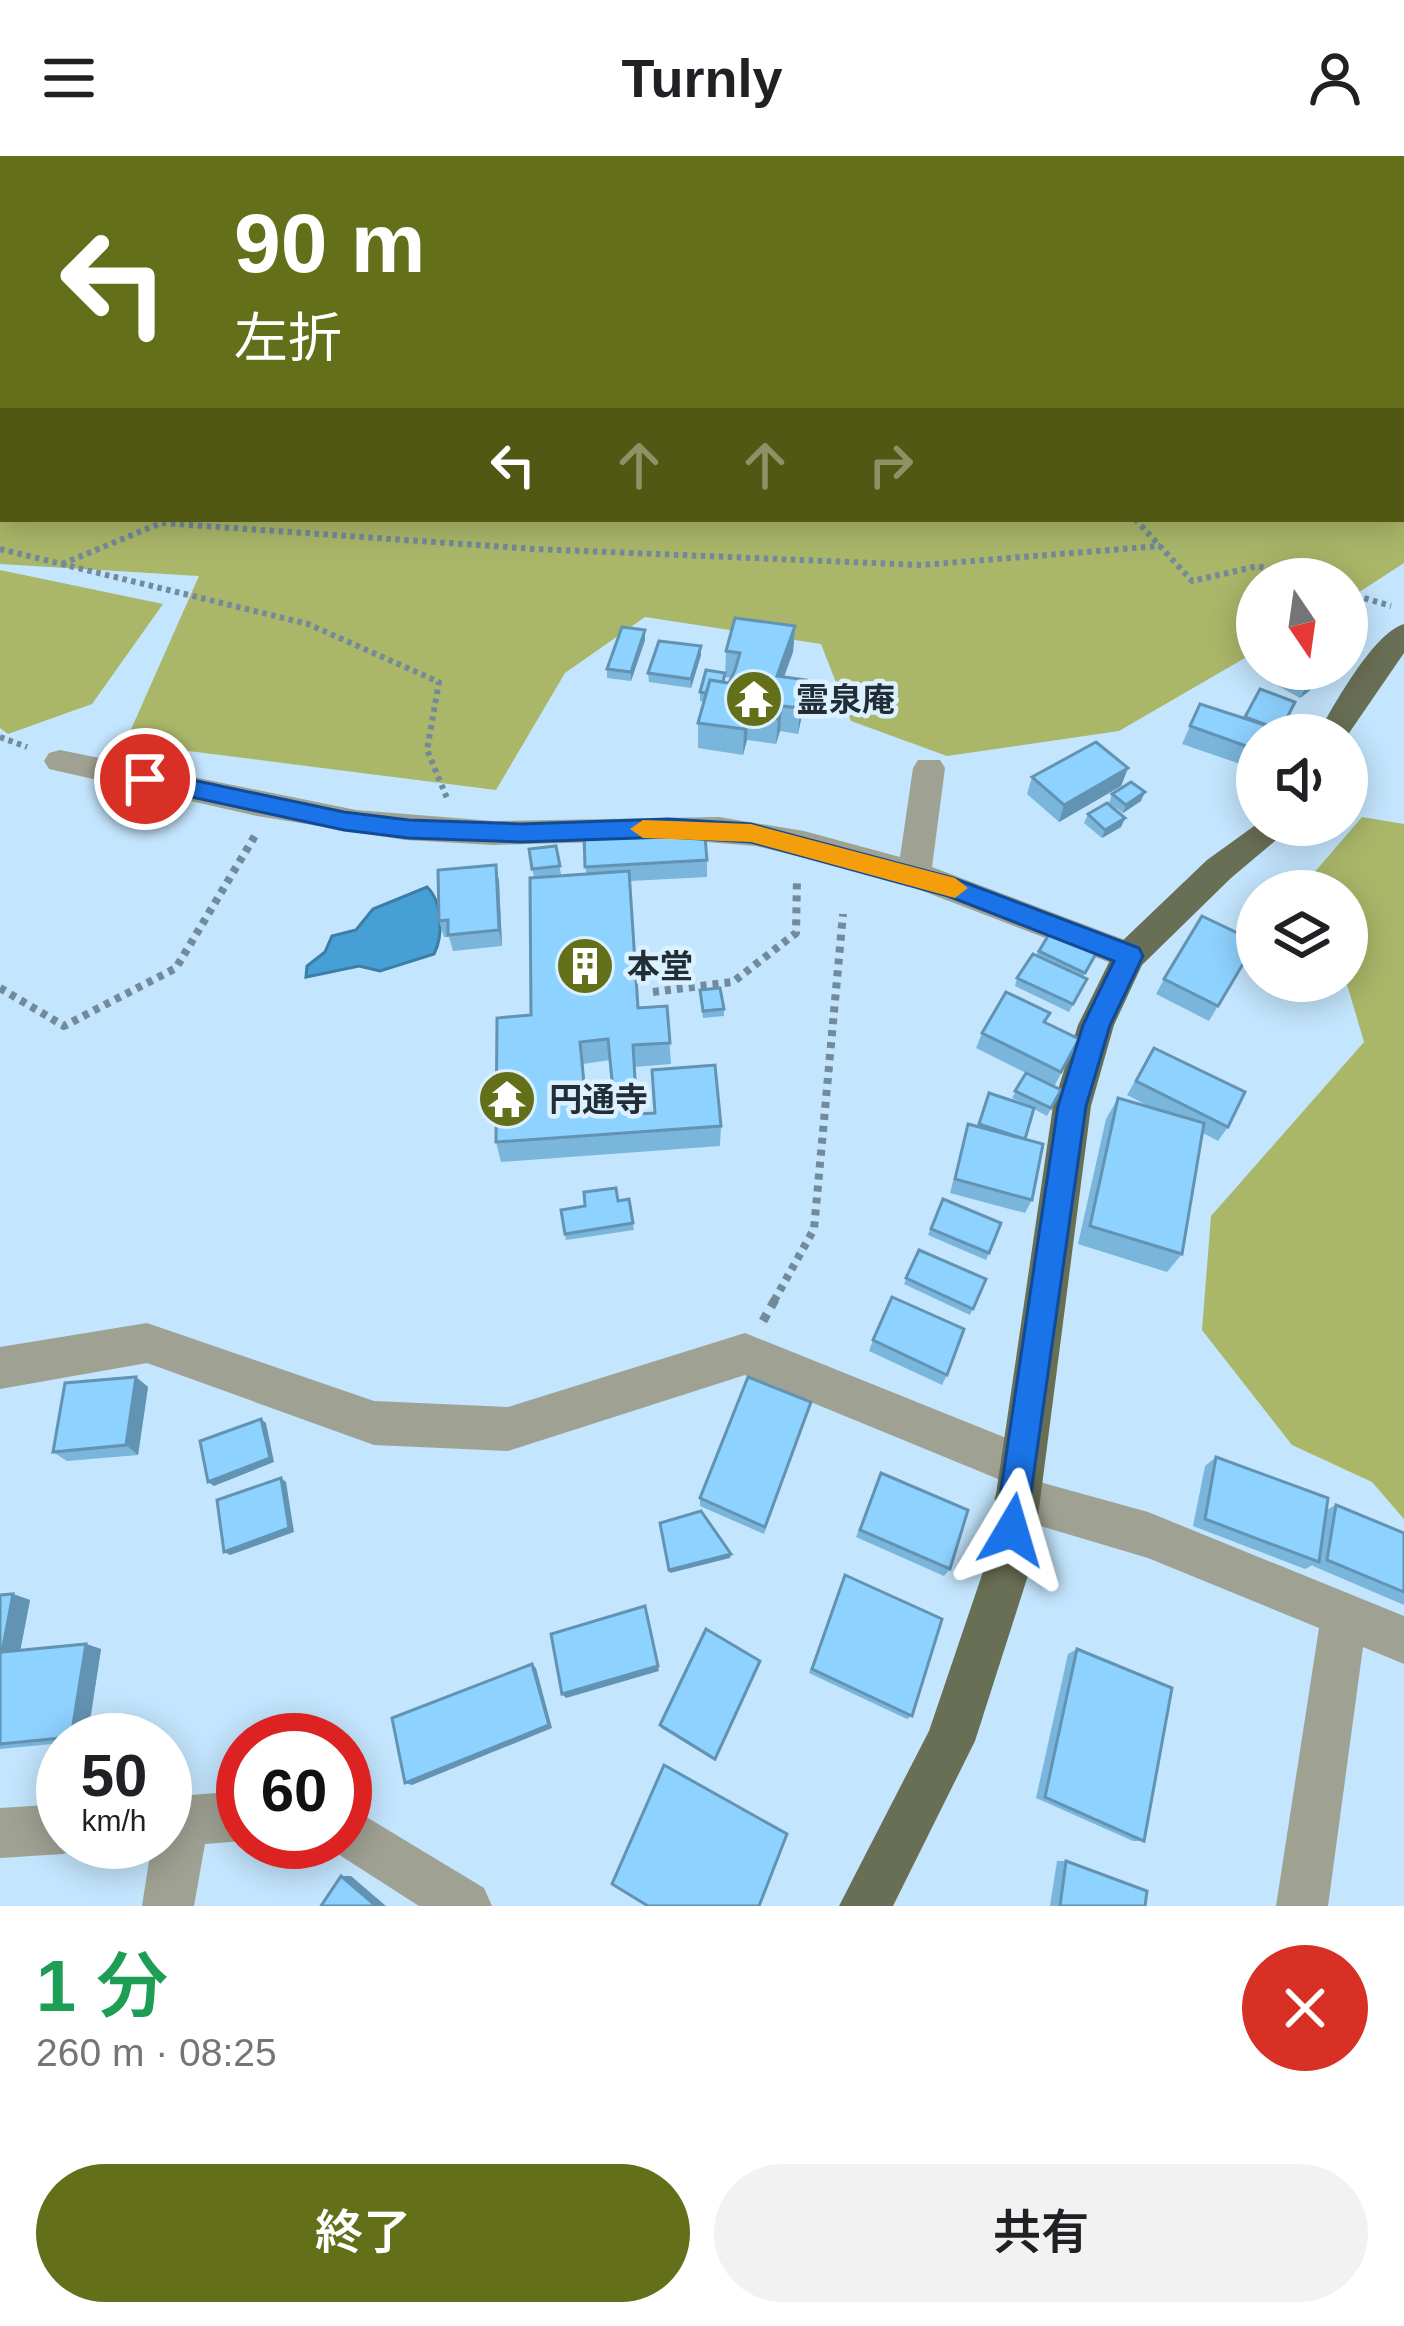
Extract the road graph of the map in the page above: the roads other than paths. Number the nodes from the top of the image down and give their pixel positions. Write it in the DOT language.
graph roads {
  1 [pos="1404,634"];
  2 [pos="1344,714"];
  3 [pos="60,761"];
  4 [pos="929,768"];
  5 [pos="1250,846"];
  6 [pos="914,875"];
  7 [pos="1130,956"];
  8 [pos="0,1368"];
  9 [pos="1018,1482"];
  10 [pos="1344,1616"];
  11 [pos="1404,1640"];
  12 [pos="36,1831"];
  13 [pos="0,1833"];
  14 [pos="372,1846"];
  15 [pos="171,1869"];
  16 [pos="168,1906"];
  17 [pos="466,1906"];
  18 [pos="865,1906"];
  19 [pos="1301,1906"];
  1 -- 2 [label="main road"];
  3 -- 6 [label="street"];
  4 -- 6 [label="street"];
  5 -- 7 [label="main road"];
  6 -- 7 [label="street"];
  7 -- 9 [label="main road"];
  8 -- 9 [label="street"];
  9 -- 10 [label="street"];
  9 -- 18 [label="main road"];
  10 -- 11 [label="street"];
  10 -- 19 [label="street"];
  12 -- 13 [label="street"];
  14 -- 17 [label="street"];
  15 -- 16 [label="street"];
}
